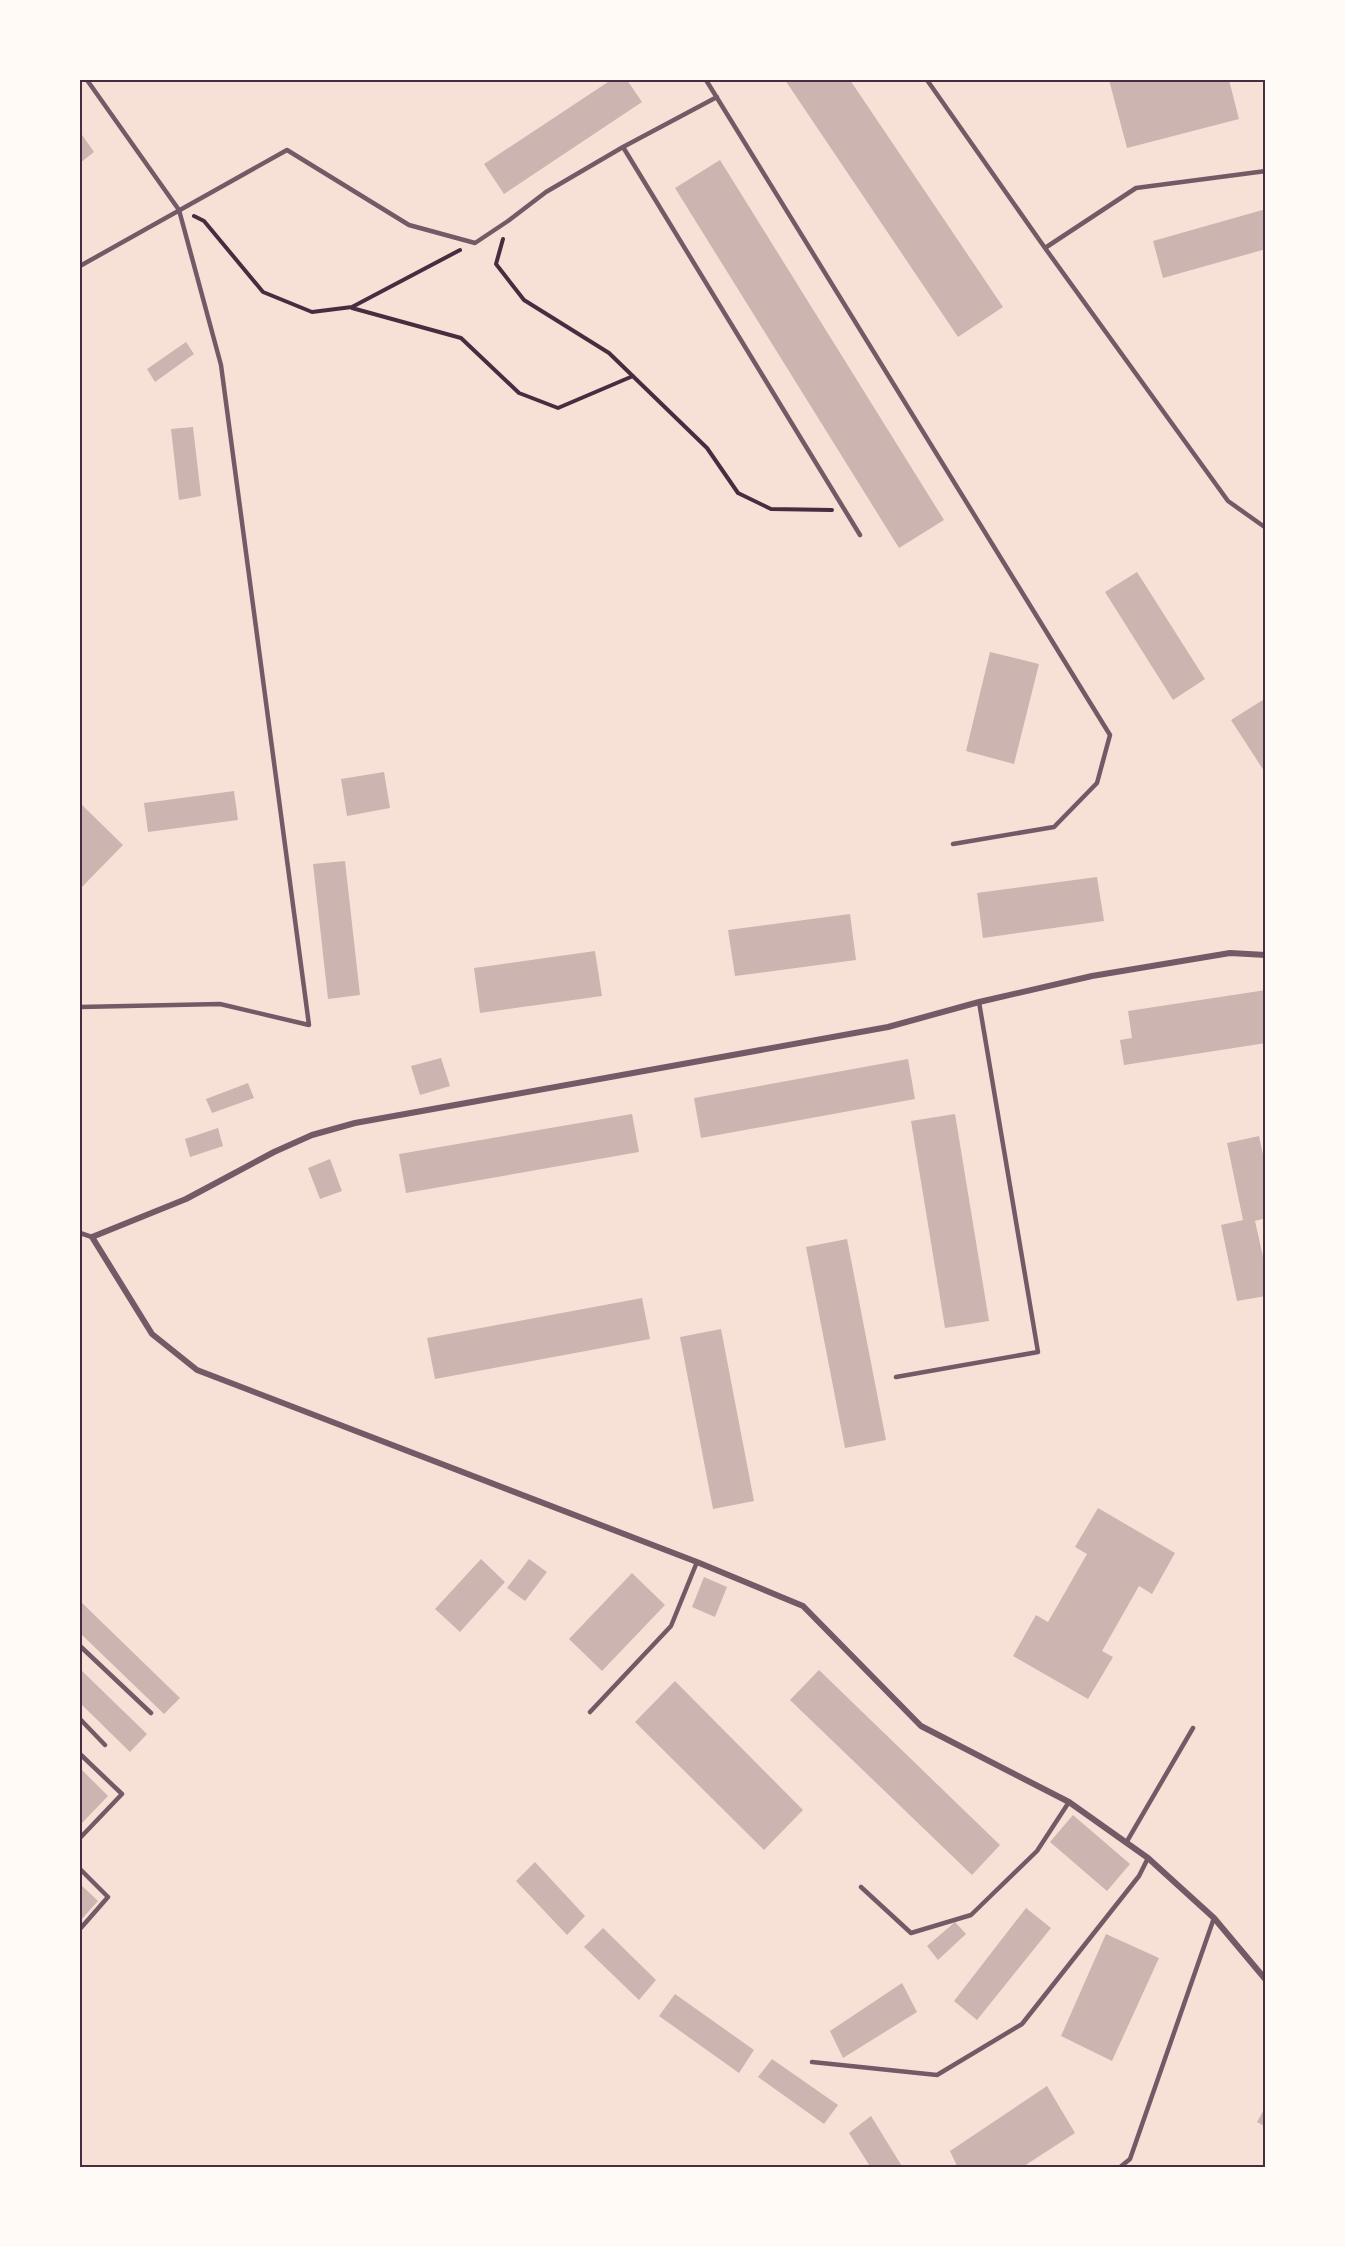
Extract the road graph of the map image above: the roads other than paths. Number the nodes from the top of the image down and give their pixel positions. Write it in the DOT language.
graph roads {
  1 [pos="87,80"];
  2 [pos="706,80"];
  3 [pos="927,80"];
  4 [pos="717,97"];
  5 [pos="623,147"];
  6 [pos="1266,171"];
  7 [pos="179,210"];
  8 [pos="1045,248"];
  9 [pos="80,266"];
  10 [pos="1266,528"];
  11 [pos="860,535"];
  12 [pos="954,844"];
  13 [pos="1266,955"];
  14 [pos="979,1002"];
  15 [pos="80,1007"];
  16 [pos="80,1233"];
  17 [pos="92,1237"];
  18 [pos="896,1377"];
  19 [pos="698,1562"];
  20 [pos="80,1646"];
  21 [pos="590,1712"];
  22 [pos="151,1713"];
  23 [pos="80,1719"];
  24 [pos="1193,1728"];
  25 [pos="105,1745"];
  26 [pos="80,1754"];
  27 [pos="1069,1802"];
  28 [pos="80,1838"];
  29 [pos="1126,1843"];
  30 [pos="1148,1858"];
  31 [pos="80,1869"];
  32 [pos="861,1887"];
  33 [pos="1214,1918"];
  34 [pos="80,1929"];
  35 [pos="1266,1980"];
  36 [pos="812,2062"];
  37 [pos="1119,2168"];
  1 -- 7 [label="lane"];
  2 -- 4 [label="lane"];
  3 -- 8 [label="lane"];
  4 -- 5 [label="lane"];
  4 -- 12 [label="lane"];
  5 -- 7 [label="lane"];
  5 -- 11 [label="lane"];
  6 -- 8 [label="lane"];
  7 -- 9 [label="lane"];
  7 -- 15 [label="lane"];
  8 -- 10 [label="lane"];
  13 -- 14 [label="street"];
  14 -- 17 [label="street"];
  14 -- 18 [label="lane"];
  16 -- 17 [label="lane"];
  17 -- 19 [label="street"];
  19 -- 21 [label="lane"];
  19 -- 27 [label="street"];
  20 -- 22 [label="lane"];
  23 -- 25 [label="lane"];
  24 -- 29 [label="lane"];
  26 -- 28 [label="lane"];
  27 -- 29 [label="street"];
  27 -- 32 [label="lane"];
  29 -- 30 [label="street"];
  30 -- 33 [label="street"];
  30 -- 36 [label="lane"];
  31 -- 34 [label="lane"];
  33 -- 35 [label="street"];
  33 -- 37 [label="lane"];
}
